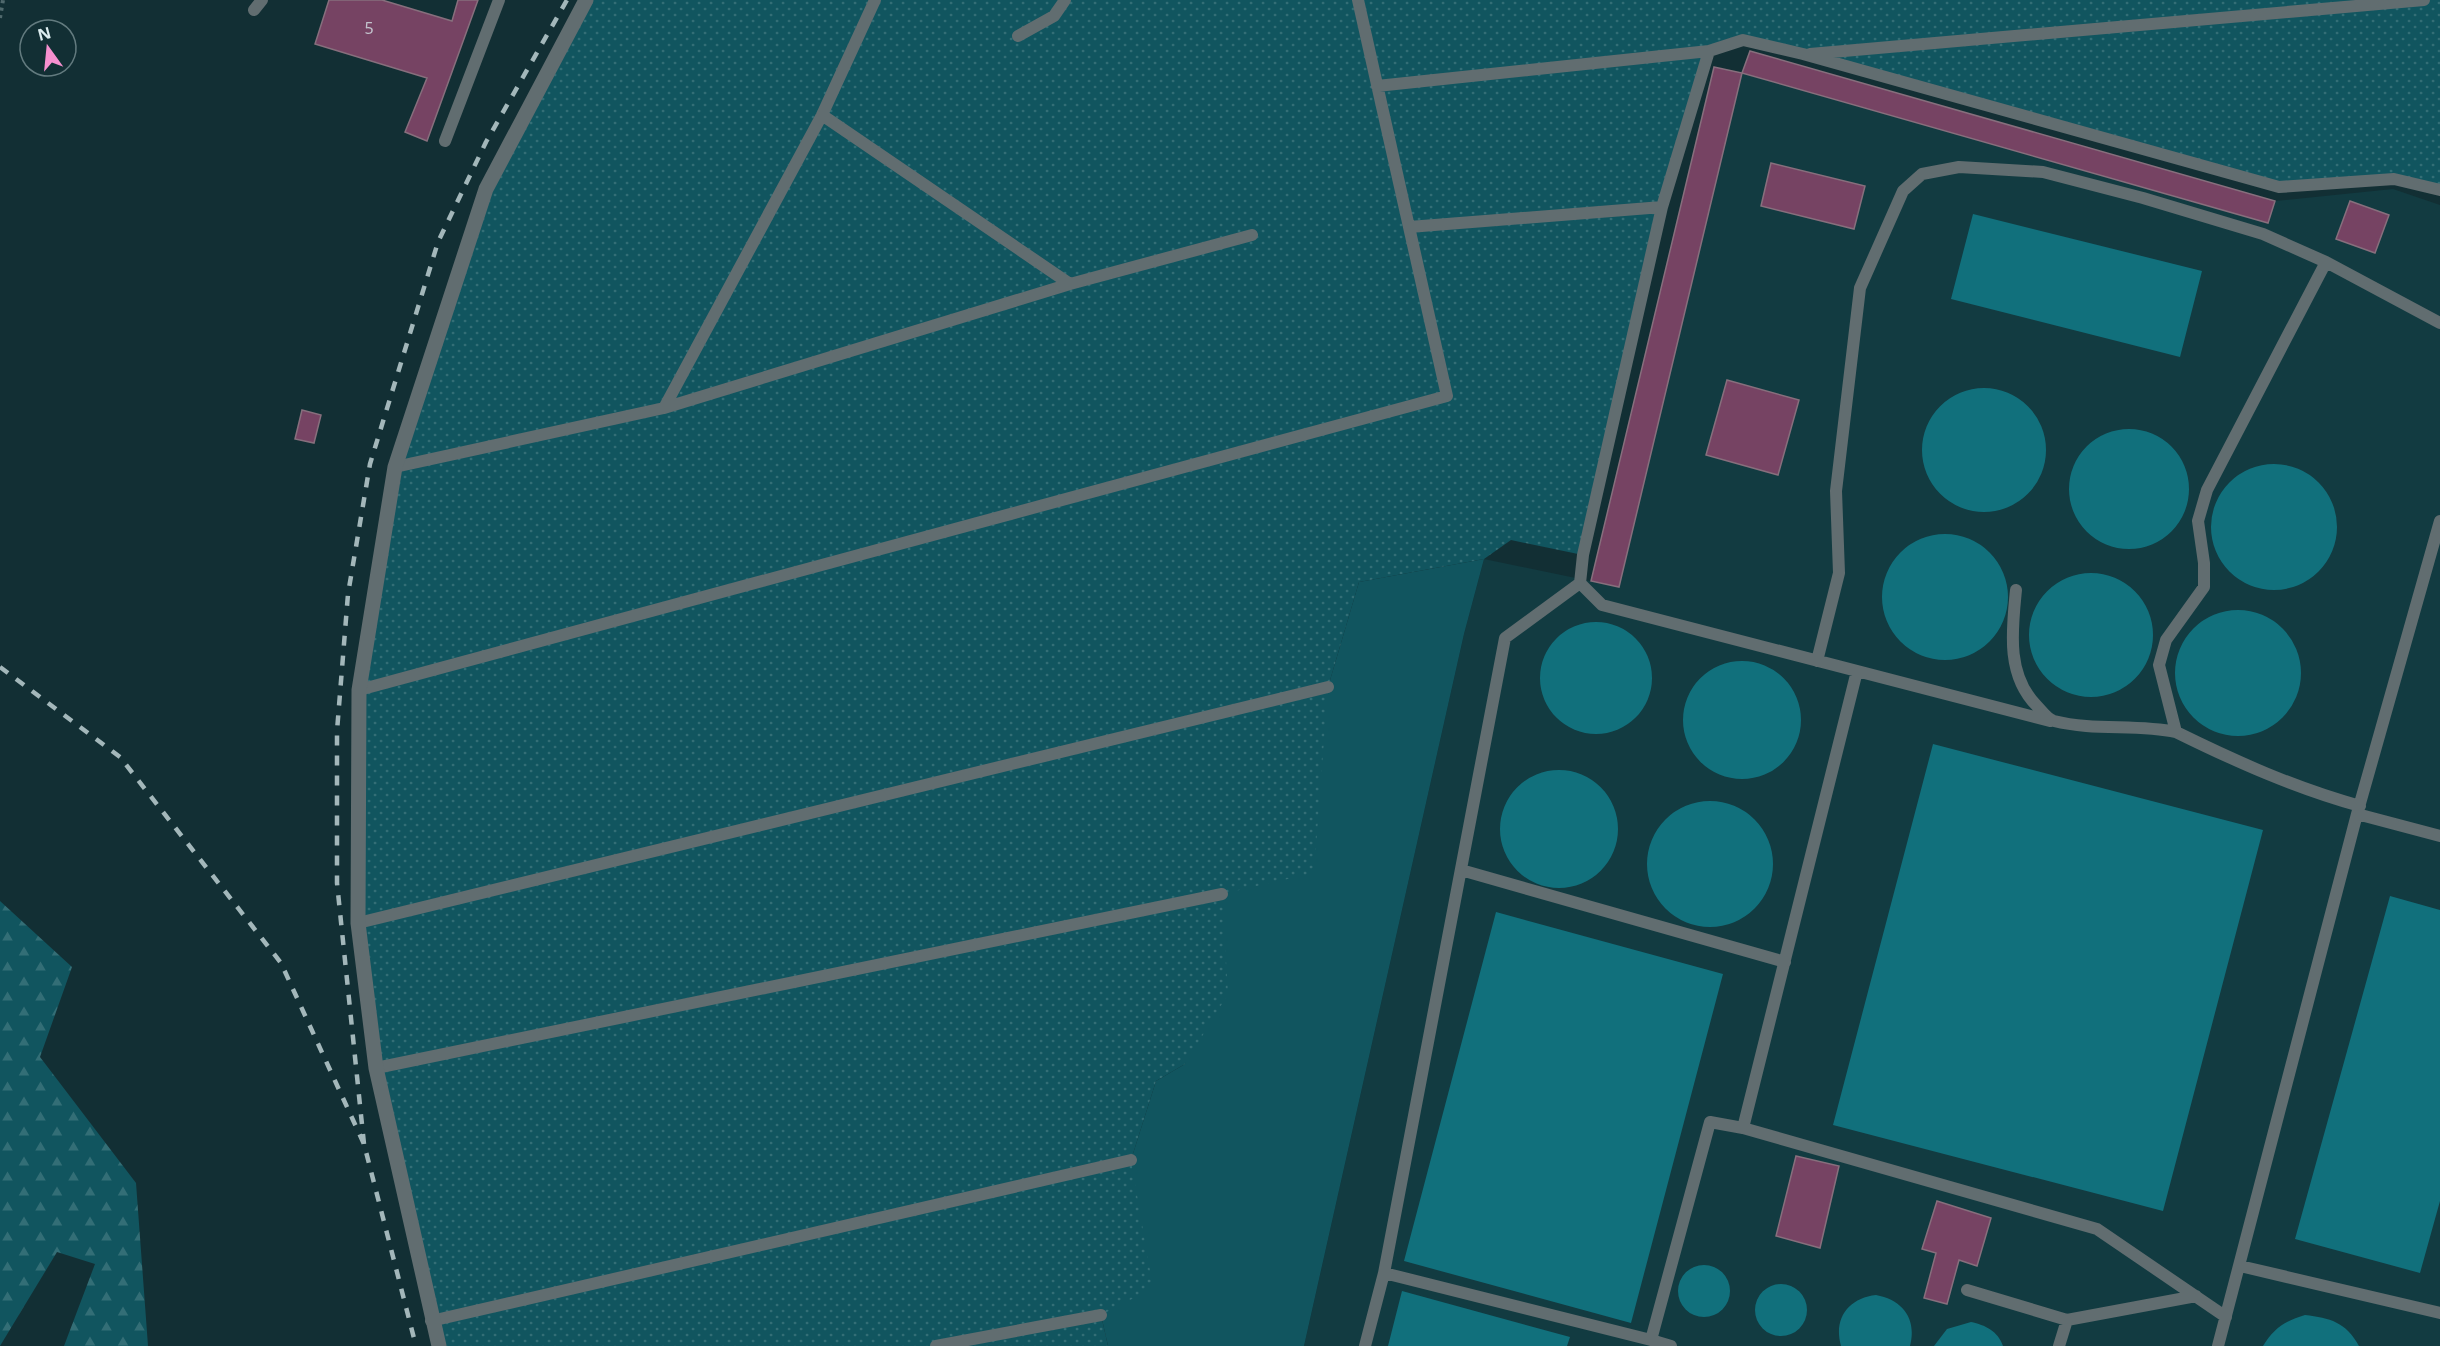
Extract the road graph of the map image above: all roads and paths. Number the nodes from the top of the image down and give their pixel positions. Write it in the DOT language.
graph roads {
  1 [pos="3,0"];
  2 [pos="499,0"];
  3 [pos="586,0"];
  4 [pos="875,0"];
  5 [pos="1065,0"];
  6 [pos="1358,0"];
  7 [pos="2424,0"];
  8 [pos="0,18"];
  9 [pos="1018,36"];
  10 [pos="1709,51"];
  11 [pos="1803,54"];
  12 [pos="1377,86"];
  13 [pos="822,115"];
  14 [pos="445,141"];
  15 [pos="2440,190"];
  16 [pos="1662,207"];
  17 [pos="1409,227"];
  18 [pos="1252,235"];
  19 [pos="2326,262"];
  20 [pos="1070,284"];
  21 [pos="2440,323"];
  22 [pos="664,408"];
  23 [pos="395,467"];
  24 [pos="2440,521"];
  25 [pos="1580,583"];
  26 [pos="2016,590"];
  27 [pos="1817,661"];
  28 [pos="1857,671"];
  29 [pos="1328,687"];
  30 [pos="359,690"];
  31 [pos="2050,721"];
  32 [pos="2176,732"];
  33 [pos="2359,810"];
  34 [pos="2440,836"];
  35 [pos="1461,870"];
  36 [pos="1222,894"];
  37 [pos="358,922"];
  38 [pos="1785,962"];
  39 [pos="376,1068"];
  40 [pos="1743,1128"];
  41 [pos="1131,1160"];
  42 [pos="2240,1266"];
  43 [pos="1384,1273"];
  44 [pos="1967,1290"];
  45 [pos="2196,1296"];
  46 [pos="2440,1313"];
  47 [pos="1101,1315"];
  48 [pos="2226,1317"];
  49 [pos="2067,1320"];
  50 [pos="431,1321"];
  51 [pos="1651,1340"];
  52 [pos="439,1346"];
  53 [pos="936,1346"];
  54 [pos="1365,1346"];
  55 [pos="1671,1346"];
  56 [pos="2059,1346"];
  57 [pos="2218,1346"];
  1 -- 8 [label="path"];
  2 -- 14 [label="lane"];
  3 -- 23 [label="street"];
  4 -- 13 [label="lane"];
  5 -- 9 [label="lane"];
  6 -- 12 [label="lane"];
  7 -- 11 [label="lane"];
  10 -- 11 [label="lane"];
  10 -- 12 [label="lane"];
  10 -- 16 [label="lane"];
  11 -- 15 [label="lane"];
  12 -- 17 [label="lane"];
  13 -- 20 [label="lane"];
  13 -- 22 [label="lane"];
  16 -- 17 [label="lane"];
  16 -- 25 [label="lane"];
  17 -- 30 [label="lane"];
  18 -- 20 [label="lane"];
  19 -- 21 [label="lane"];
  19 -- 27 [label="lane"];
  19 -- 32 [label="lane"];
  20 -- 22 [label="lane"];
  22 -- 23 [label="lane"];
  23 -- 30 [label="street"];
  24 -- 33 [label="lane"];
  25 -- 27 [label="lane"];
  25 -- 35 [label="lane"];
  26 -- 31 [label="lane"];
  27 -- 28 [label="lane"];
  28 -- 31 [label="lane"];
  28 -- 38 [label="lane"];
  29 -- 37 [label="lane"];
  30 -- 37 [label="street"];
  31 -- 32 [label="lane"];
  32 -- 33 [label="lane"];
  33 -- 34 [label="lane"];
  33 -- 42 [label="lane"];
  35 -- 38 [label="lane"];
  35 -- 43 [label="lane"];
  36 -- 39 [label="lane"];
  37 -- 39 [label="street"];
  38 -- 40 [label="lane"];
  39 -- 50 [label="street"];
  40 -- 45 [label="lane"];
  40 -- 51 [label="lane"];
  41 -- 50 [label="lane"];
  42 -- 46 [label="lane"];
  42 -- 48 [label="lane"];
  43 -- 51 [label="lane"];
  43 -- 54 [label="lane"];
  44 -- 49 [label="lane"];
  45 -- 48 [label="lane"];
  45 -- 49 [label="lane"];
  47 -- 53 [label="lane"];
  48 -- 57 [label="lane"];
  49 -- 56 [label="lane"];
  50 -- 52 [label="street"];
  51 -- 55 [label="lane"];
}
